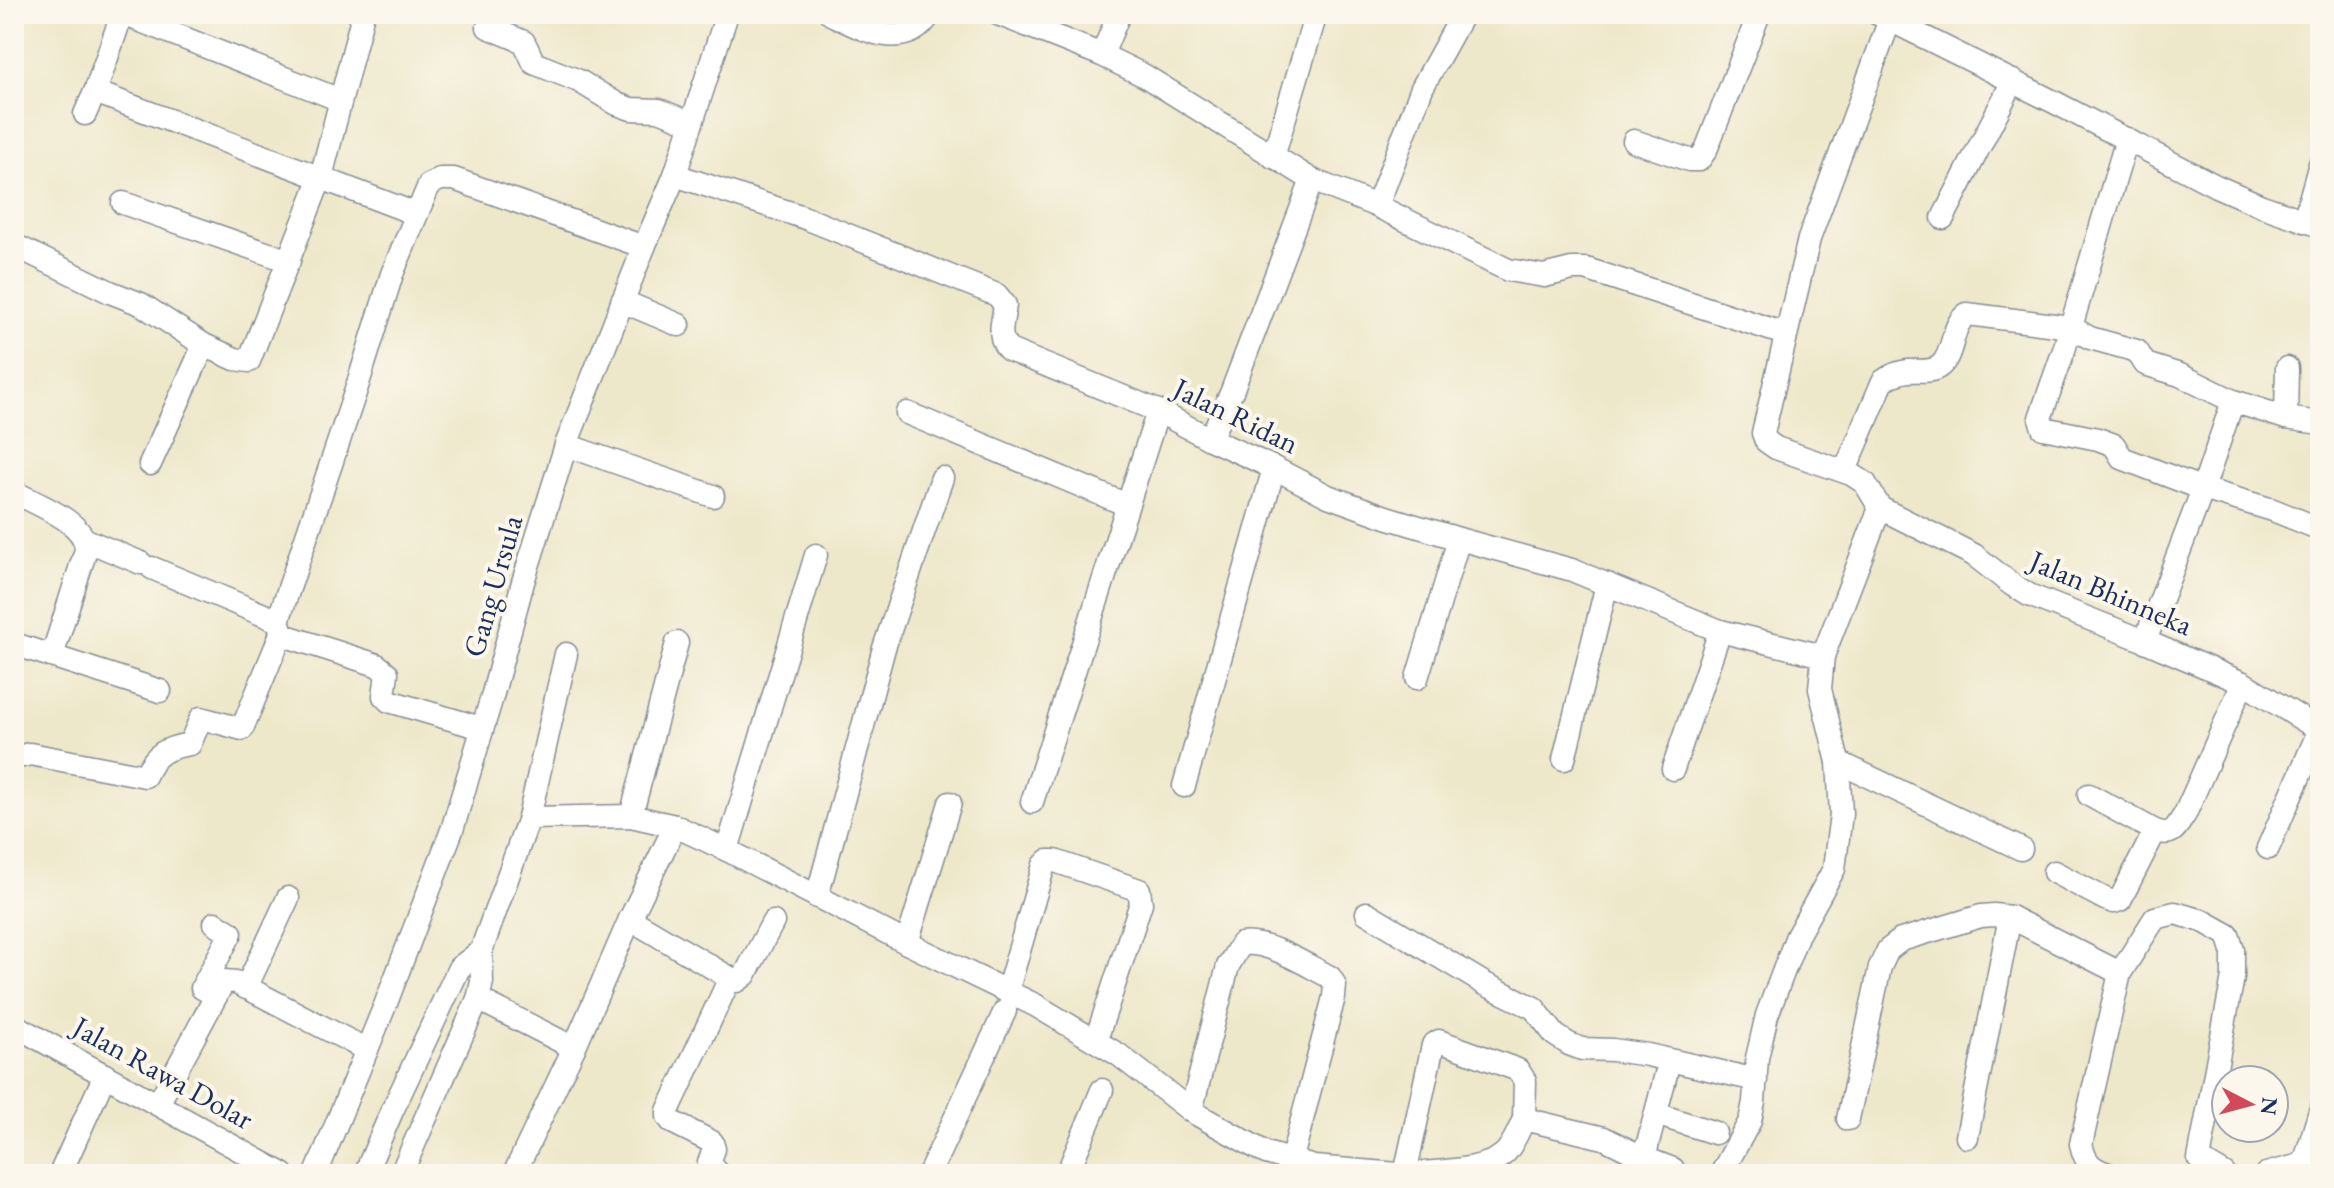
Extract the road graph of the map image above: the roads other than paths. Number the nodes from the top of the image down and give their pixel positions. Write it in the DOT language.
graph roads {
  1 [pos="122,14"];
  2 [pos="363,14"];
  3 [pos="727,14"];
  4 [pos="831,14"];
  5 [pos="930,14"];
  6 [pos="998,14"];
  7 [pos="1119,14"];
  8 [pos="1316,14"];
  9 [pos="1463,14"];
  10 [pos="1759,14"];
  11 [pos="1886,16"];
  12 [pos="488,27"];
  13 [pos="1102,55"];
  14 [pos="2013,81"];
  15 [pos="95,92"];
  16 [pos="340,100"];
  17 [pos="85,114"];
  18 [pos="691,123"];
  19 [pos="2127,139"];
  20 [pos="1634,141"];
  21 [pos="1273,157"];
  22 [pos="2320,164"];
  23 [pos="675,175"];
  24 [pos="321,177"];
  25 [pos="1312,180"];
  26 [pos="123,203"];
  27 [pos="1377,206"];
  28 [pos="416,214"];
  29 [pos="1943,218"];
  30 [pos="2312,223"];
  31 [pos="14,245"];
  32 [pos="644,247"];
  33 [pos="289,261"];
  34 [pos="622,301"];
  35 [pos="679,325"];
  36 [pos="2071,327"];
  37 [pos="1785,334"];
  38 [pos="204,345"];
  39 [pos="2287,368"];
  40 [pos="2233,401"];
  41 [pos="1158,411"];
  42 [pos="907,413"];
  43 [pos="2286,418"];
  44 [pos="2320,423"];
  45 [pos="1210,439"];
  46 [pos="566,445"];
  47 [pos="150,464"];
  48 [pos="1274,468"];
  49 [pos="1845,471"];
  50 [pos="942,478"];
  51 [pos="2203,489"];
  52 [pos="14,492"];
  53 [pos="713,496"];
  54 [pos="1127,505"];
  55 [pos="1880,508"];
  56 [pos="2320,529"];
  57 [pos="1459,539"];
  58 [pos="86,540"];
  59 [pos="816,555"];
  60 [pos="1607,584"];
  61 [pos="279,628"];
  62 [pos="1720,631"];
  63 [pos="2145,641"];
  64 [pos="677,643"];
  65 [pos="14,644"];
  66 [pos="566,654"];
  67 [pos="52,656"];
  68 [pos="1823,656"];
  69 [pos="1417,678"];
  70 [pos="2243,683"];
  71 [pos="160,691"];
  72 [pos="481,728"];
  73 [pos="2320,730"];
  74 [pos="14,758"];
  75 [pos="1564,759"];
  76 [pos="1838,762"];
  77 [pos="1673,769"];
  78 [pos="1184,786"];
  79 [pos="2089,795"];
  80 [pos="1032,802"];
  81 [pos="950,803"];
  82 [pos="631,816"];
  83 [pos="529,818"];
  84 [pos="675,826"];
  85 [pos="2155,831"];
  86 [pos="2268,848"];
  87 [pos="2021,849"];
  88 [pos="727,850"];
  89 [pos="2054,872"];
  90 [pos="817,897"];
  91 [pos="288,898"];
  92 [pos="1367,913"];
  93 [pos="2010,917"];
  94 [pos="630,919"];
  95 [pos="773,922"];
  96 [pos="215,923"];
  97 [pos="907,943"];
  98 [pos="481,951"];
  99 [pos="2120,973"];
  100 [pos="730,978"];
  101 [pos="246,988"];
  102 [pos="216,996"];
  103 [pos="478,999"];
  104 [pos="1006,1002"];
  105 [pos="14,1025"];
  106 [pos="1096,1040"];
  107 [pos="574,1048"];
  108 [pos="367,1050"];
  109 [pos="1666,1074"];
  110 [pos="105,1075"];
  111 [pos="1756,1080"];
  112 [pos="1102,1090"];
  113 [pos="158,1104"];
  114 [pos="1191,1111"];
  115 [pos="2320,1111"];
  116 [pos="1656,1114"];
  117 [pos="1524,1119"];
  118 [pos="1848,1119"];
  119 [pos="1715,1133"];
  120 [pos="1967,1137"];
  121 [pos="1644,1158"];
  122 [pos="1291,1162"];
  123 [pos="2197,1166"];
  124 [pos="1673,1169"];
  125 [pos="2309,1169"];
  126 [pos="60,1174"];
  127 [pos="283,1174"];
  128 [pos="316,1174"];
  129 [pos="365,1174"];
  130 [pos="401,1174"];
  131 [pos="514,1174"];
  132 [pos="719,1174"];
  133 [pos="929,1174"];
  134 [pos="1067,1174"];
  135 [pos="1398,1174"];
  136 [pos="1407,1174"];
  137 [pos="1721,1174"];
  138 [pos="2109,1174"];
  139 [pos="2224,1174"];
  140 [pos="2266,1174"];
  1 -- 15 [label="street"];
  1 -- 16 [label="street"];
  2 -- 16 [label="street"];
  3 -- 18 [label="street, Gang Ursula"];
  4 -- 5 [label="street"];
  6 -- 13 [label="street"];
  7 -- 13 [label="street"];
  8 -- 21 [label="street"];
  9 -- 27 [label="street"];
  10 -- 20 [label="street"];
  11 -- 14 [label="street"];
  11 -- 37 [label="street"];
  12 -- 18 [label="street"];
  13 -- 21 [label="street"];
  14 -- 19 [label="street"];
  14 -- 29 [label="street"];
  15 -- 17 [label="street"];
  15 -- 24 [label="street"];
  16 -- 24 [label="street"];
  18 -- 23 [label="street, Gang Ursula"];
  19 -- 30 [label="street"];
  19 -- 36 [label="street"];
  21 -- 25 [label="street"];
  22 -- 30 [label="street"];
  23 -- 32 [label="street, Gang Ursula"];
  23 -- 41 [label="street, Jalan Ridan"];
  24 -- 28 [label="street"];
  24 -- 33 [label="street"];
  25 -- 27 [label="street"];
  25 -- 45 [label="street"];
  26 -- 33 [label="street"];
  27 -- 37 [label="street"];
  28 -- 32 [label="street"];
  28 -- 61 [label="street"];
  31 -- 38 [label="street"];
  32 -- 34 [label="street, Gang Ursula"];
  33 -- 38 [label="street"];
  34 -- 35 [label="street"];
  34 -- 46 [label="street, Gang Ursula"];
  36 -- 40 [label="street"];
  36 -- 49 [label="street"];
  36 -- 51 [label="street"];
  37 -- 49 [label="street"];
  38 -- 47 [label="street"];
  39 -- 43 [label="street"];
  40 -- 43 [label="street"];
  40 -- 51 [label="street"];
  41 -- 45 [label="street, Jalan Ridan"];
  41 -- 54 [label="street"];
  42 -- 54 [label="street"];
  43 -- 44 [label="street"];
  45 -- 48 [label="street, Jalan Ridan"];
  46 -- 53 [label="street"];
  46 -- 72 [label="street, Gang Ursula"];
  48 -- 57 [label="street, Jalan Ridan"];
  48 -- 78 [label="street"];
  49 -- 55 [label="street"];
  50 -- 90 [label="street"];
  51 -- 56 [label="street"];
  51 -- 63 [label="street"];
  52 -- 58 [label="street"];
  54 -- 80 [label="street"];
  55 -- 63 [label="street, Jalan Bhinneka"];
  55 -- 68 [label="street"];
  57 -- 60 [label="street, Jalan Ridan"];
  57 -- 69 [label="street"];
  58 -- 61 [label="street"];
  58 -- 67 [label="street"];
  59 -- 88 [label="street"];
  60 -- 62 [label="street, Jalan Ridan"];
  60 -- 75 [label="street"];
  61 -- 72 [label="street"];
  61 -- 74 [label="street"];
  62 -- 68 [label="street, Jalan Ridan"];
  62 -- 77 [label="street"];
  63 -- 70 [label="street, Jalan Bhinneka"];
  64 -- 82 [label="street"];
  65 -- 67 [label="street"];
  66 -- 83 [label="street"];
  67 -- 71 [label="street"];
  68 -- 76 [label="street"];
  70 -- 73 [label="street, Jalan Bhinneka"];
  70 -- 85 [label="street"];
  72 -- 108 [label="street, Gang Ursula"];
  73 -- 86 [label="street"];
  76 -- 87 [label="street"];
  76 -- 111 [label="street"];
  79 -- 85 [label="street"];
  81 -- 97 [label="street"];
  82 -- 83 [label="street"];
  82 -- 84 [label="street"];
  83 -- 98 [label="street"];
  84 -- 88 [label="street"];
  84 -- 94 [label="street"];
  85 -- 89 [label="street"];
  88 -- 90 [label="street"];
  90 -- 97 [label="street"];
  91 -- 101 [label="street"];
  92 -- 111 [label="street"];
  93 -- 99 [label="street"];
  93 -- 118 [label="street"];
  93 -- 120 [label="street"];
  94 -- 100 [label="street"];
  94 -- 107 [label="street"];
  95 -- 100 [label="street"];
  96 -- 102 [label="street"];
  97 -- 104 [label="street"];
  98 -- 103 [label="street"];
  98 -- 129 [label="street"];
  99 -- 123 [label="street"];
  99 -- 138 [label="street"];
  100 -- 132 [label="street"];
  101 -- 102 [label="street"];
  101 -- 108 [label="street"];
  102 -- 113 [label="street"];
  103 -- 107 [label="street"];
  103 -- 130 [label="street"];
  104 -- 106 [label="street"];
  104 -- 106 [label="street"];
  104 -- 133 [label="street"];
  105 -- 110 [label="street, Jalan Rawa Dolar"];
  106 -- 114 [label="street"];
  107 -- 131 [label="street"];
  108 -- 128 [label="street, Gang Ursula"];
  109 -- 116 [label="street"];
  110 -- 113 [label="street, Jalan Rawa Dolar"];
  110 -- 126 [label="street"];
  111 -- 137 [label="street"];
  112 -- 134 [label="street"];
  113 -- 127 [label="street, Jalan Rawa Dolar"];
  114 -- 122 [label="street"];
  114 -- 122 [label="street"];
  115 -- 125 [label="street"];
  116 -- 119 [label="street"];
  116 -- 121 [label="street"];
  117 -- 121 [label="street"];
  117 -- 136 [label="street"];
  117 -- 136 [label="street"];
  121 -- 124 [label="street"];
  122 -- 135 [label="street"];
  123 -- 139 [label="street"];
  125 -- 140 [label="street"];
}
